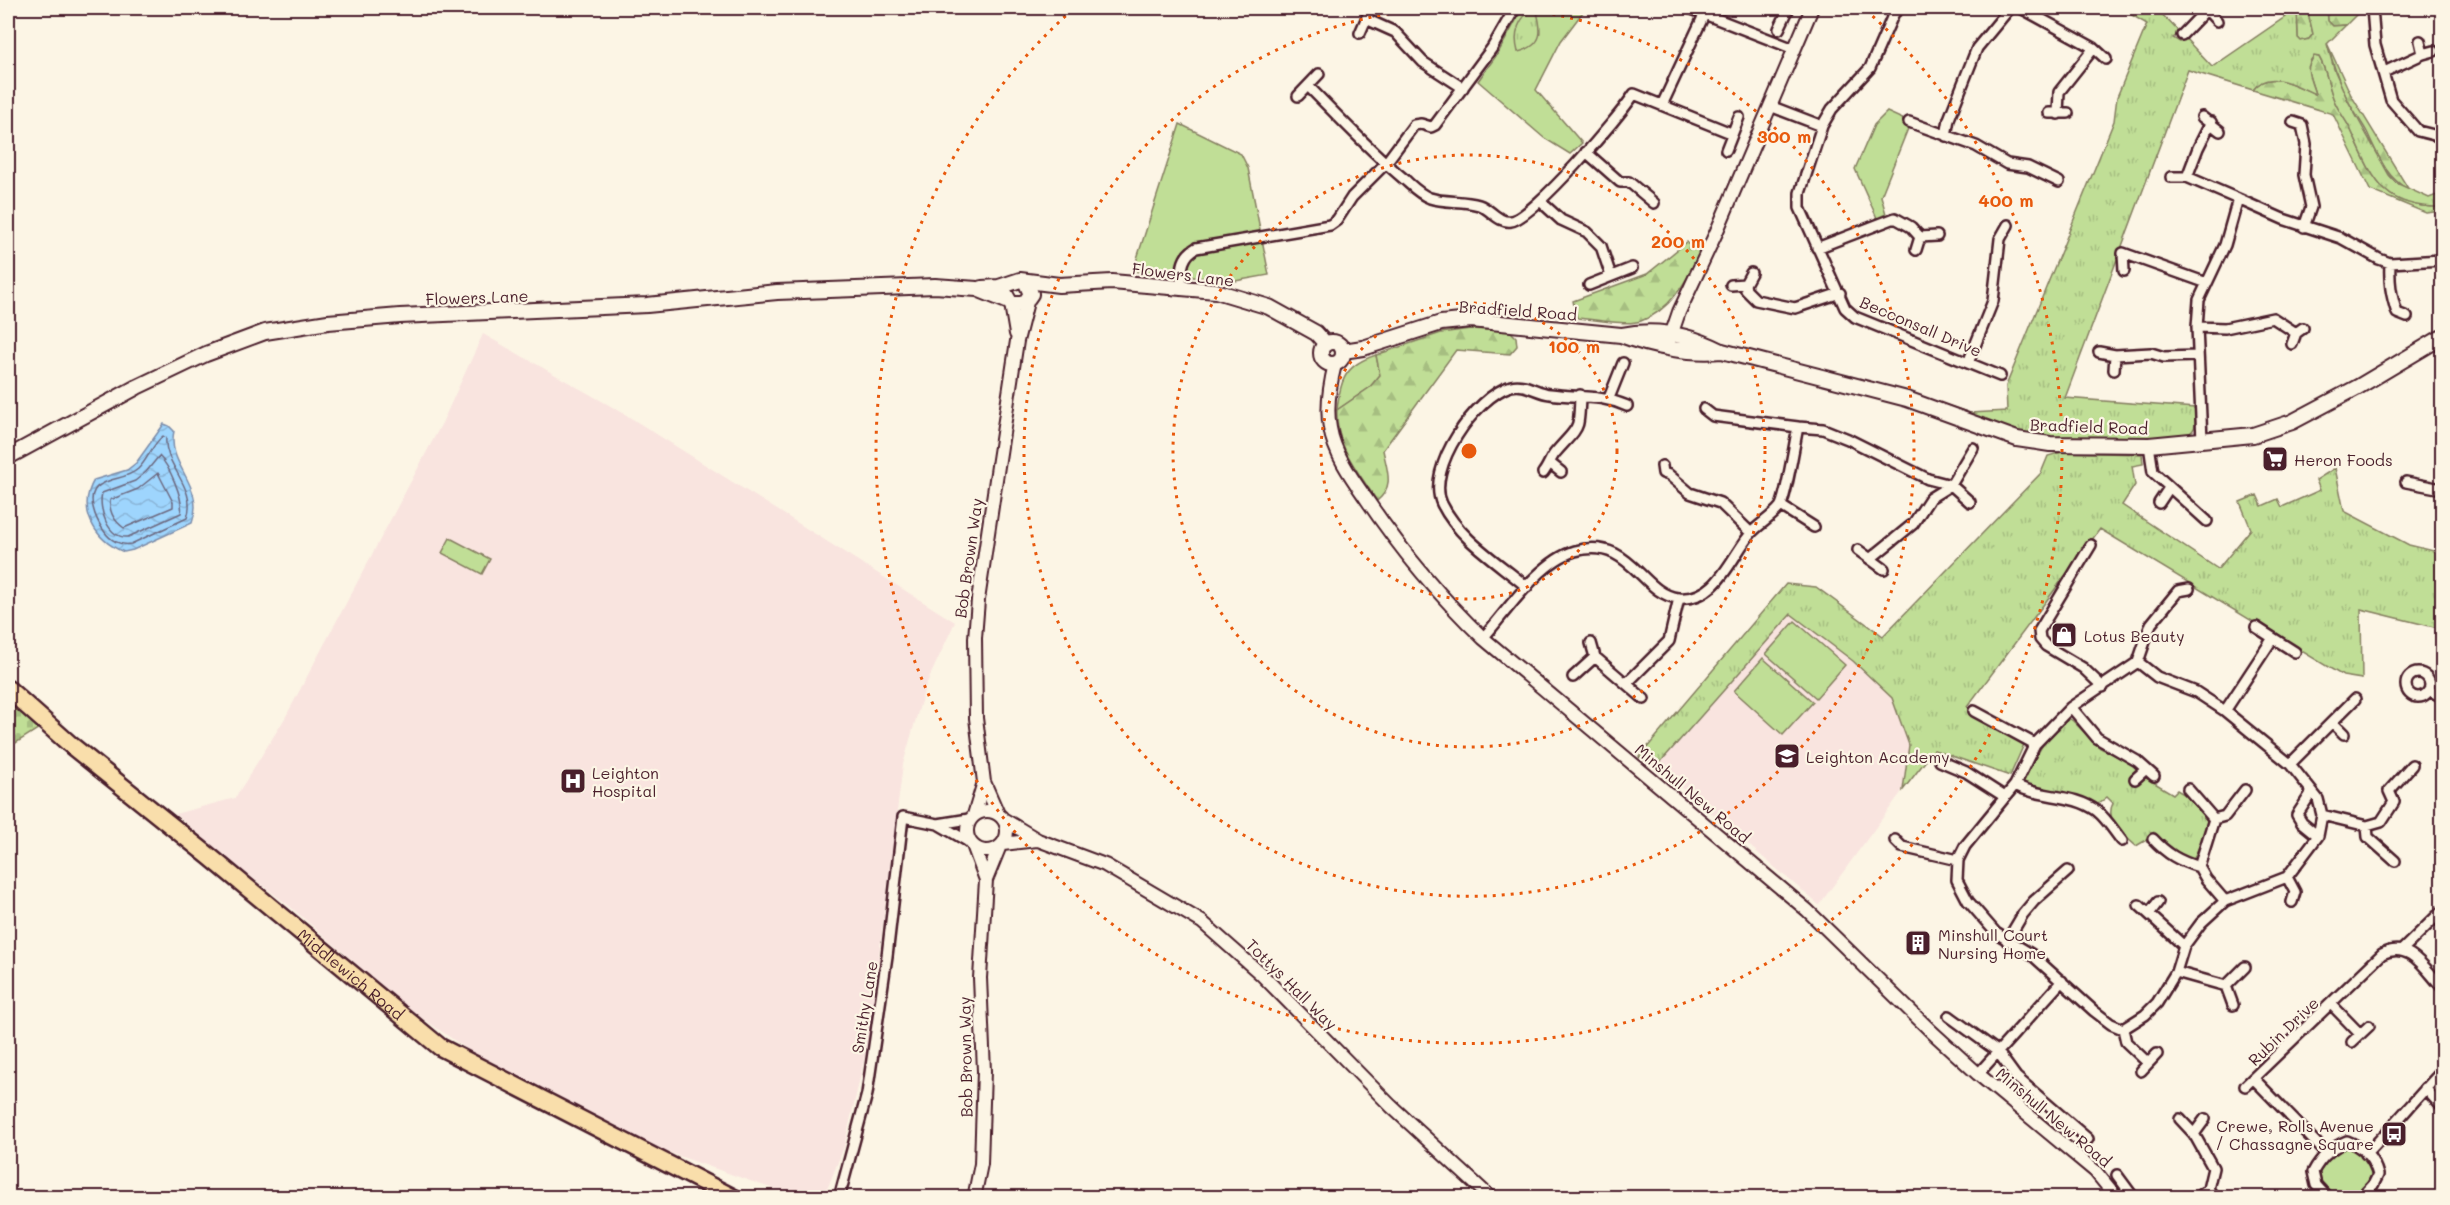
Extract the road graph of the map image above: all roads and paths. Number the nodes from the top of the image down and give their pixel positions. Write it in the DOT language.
graph roads {
  1 [pos="1371,8"];
  2 [pos="1515,8"];
  3 [pos="1689,8"];
  4 [pos="1789,8"];
  5 [pos="1812,8"];
  6 [pos="1900,8"];
  7 [pos="2010,8"];
  8 [pos="2021,8"];
  9 [pos="2207,8"];
  10 [pos="2372,8"];
  11 [pos="1704,15"];
  12 [pos="1366,19"];
  13 [pos="2217,21"];
  14 [pos="1779,29"];
  15 [pos="1360,33"];
  16 [pos="2182,35"];
  17 [pos="2420,41"];
  18 [pos="2094,48"];
  19 [pos="1794,49"];
  20 [pos="2434,51"];
  21 [pos="2423,54"];
  22 [pos="2106,59"];
  23 [pos="2384,72"];
  24 [pos="1319,74"];
  25 [pos="1308,86"];
  26 [pos="1463,88"];
  27 [pos="1298,96"];
  28 [pos="1662,105"];
  29 [pos="1770,106"];
  30 [pos="2058,113"];
  31 [pos="1739,117"];
  32 [pos="2202,117"];
  33 [pos="2312,119"];
  34 [pos="1909,122"];
  35 [pos="2211,122"];
  36 [pos="1822,126"];
  37 [pos="2220,131"];
  38 [pos="1731,133"];
  39 [pos="1946,136"];
  40 [pos="2442,136"];
  41 [pos="1726,150"];
  42 [pos="1586,152"];
  43 [pos="1385,164"];
  44 [pos="2171,177"];
  45 [pos="2187,177"];
  46 [pos="2059,182"];
  47 [pos="2238,199"];
  48 [pos="1540,201"];
  49 [pos="1654,203"];
  50 [pos="2008,225"];
  51 [pos="2304,227"];
  52 [pos="1937,236"];
  53 [pos="1920,237"];
  54 [pos="1817,248"];
  55 [pos="1916,250"];
  56 [pos="2442,260"];
  57 [pos="2390,263"];
  58 [pos="1632,268"];
  59 [pos="2124,270"];
  60 [pos="1751,273"];
  61 [pos="1611,276"];
  62 [pos="1026,282"];
  63 [pos="2207,282"];
  64 [pos="1009,284"];
  65 [pos="1745,284"];
  66 [pos="1059,285"];
  67 [pos="1589,285"];
  68 [pos="1731,285"];
  69 [pos="1181,288"];
  70 [pos="977,289"];
  71 [pos="1840,293"];
  72 [pos="1028,301"];
  73 [pos="1010,303"];
  74 [pos="2397,313"];
  75 [pos="2407,317"];
  76 [pos="2393,323"];
  77 [pos="2197,327"];
  78 [pos="2442,338"];
  79 [pos="1669,340"];
  80 [pos="1017,341"];
  81 [pos="1326,344"];
  82 [pos="2292,344"];
  83 [pos="1343,351"];
  84 [pos="2098,352"];
  85 [pos="2115,355"];
  86 [pos="2198,356"];
  87 [pos="1623,363"];
  88 [pos="1968,363"];
  89 [pos="1335,364"];
  90 [pos="2114,370"];
  91 [pos="2000,376"];
  92 [pos="1580,395"];
  93 [pos="1608,398"];
  94 [pos="1627,406"];
  95 [pos="1704,409"];
  96 [pos="1713,416"];
  97 [pos="1710,426"];
  98 [pos="1798,427"];
  99 [pos="2202,440"];
  100 [pos="2149,445"];
  101 [pos="1973,448"];
  102 [pos="8,457"];
  103 [pos="1551,464"];
  104 [pos="1560,471"];
  105 [pos="1543,473"];
  106 [pos="1661,473"];
  107 [pos="2406,482"];
  108 [pos="1951,485"];
  109 [pos="2169,488"];
  110 [pos="2442,489"];
  111 [pos="1970,502"];
  112 [pos="2159,503"];
  113 [pos="1782,506"];
  114 [pos="2207,521"];
  115 [pos="1814,527"];
  116 [pos="1751,533"];
  117 [pos="2091,545"];
  118 [pos="1858,550"];
  119 [pos="1870,559"];
  120 [pos="1884,569"];
  121 [pos="1527,587"];
  122 [pos="2189,589"];
  123 [pos="1679,598"];
  124 [pos="2256,627"];
  125 [pos="1483,638"];
  126 [pos="2273,638"];
  127 [pos="1591,643"];
  128 [pos="2295,652"];
  129 [pos="1595,657"];
  130 [pos="2138,662"];
  131 [pos="1573,676"];
  132 [pos="1627,683"];
  133 [pos="2103,687"];
  134 [pos="8,689"];
  135 [pos="2429,690"];
  136 [pos="2442,697"];
  137 [pos="1644,699"];
  138 [pos="2355,699"];
  139 [pos="2071,707"];
  140 [pos="1974,711"];
  141 [pos="2225,711"];
  142 [pos="2332,722"];
  143 [pos="2344,734"];
  144 [pos="2035,744"];
  145 [pos="1940,761"];
  146 [pos="2289,764"];
  147 [pos="2412,765"];
  148 [pos="2146,769"];
  149 [pos="2154,776"];
  150 [pos="2135,779"];
  151 [pos="984,782"];
  152 [pos="2015,785"];
  153 [pos="2188,789"];
  154 [pos="2245,790"];
  155 [pos="2312,792"];
  156 [pos="2005,797"];
  157 [pos="2105,803"];
  158 [pos="2098,812"];
  159 [pos="2322,815"];
  160 [pos="972,817"];
  161 [pos="1001,817"];
  162 [pos="2214,819"];
  163 [pos="938,824"];
  164 [pos="2367,826"];
  165 [pos="2318,836"];
  166 [pos="2153,839"];
  167 [pos="1038,840"];
  168 [pos="2122,841"];
  169 [pos="972,845"];
  170 [pos="1001,846"];
  171 [pos="1895,856"];
  172 [pos="1958,860"];
  173 [pos="2395,861"];
  174 [pos="2199,867"];
  175 [pos="2068,871"];
  176 [pos="2286,878"];
  177 [pos="986,880"];
  178 [pos="2297,896"];
  179 [pos="2224,901"];
  180 [pos="2158,902"];
  181 [pos="2139,905"];
  182 [pos="2442,911"];
  183 [pos="2149,914"];
  184 [pos="2007,941"];
  185 [pos="2184,946"];
  186 [pos="2403,950"];
  187 [pos="2245,967"];
  188 [pos="2176,972"];
  189 [pos="2062,981"];
  190 [pos="2226,986"];
  191 [pos="2442,987"];
  192 [pos="2234,1005"];
  193 [pos="2332,1005"];
  194 [pos="1950,1016"];
  195 [pos="1973,1022"];
  196 [pos="2368,1026"];
  197 [pos="1965,1029"];
  198 [pos="2124,1029"];
  199 [pos="2360,1035"];
  200 [pos="2352,1041"];
  201 [pos="1997,1051"];
  202 [pos="2157,1054"];
  203 [pos="2148,1063"];
  204 [pos="2141,1071"];
  205 [pos="2442,1071"];
  206 [pos="1978,1074"];
  207 [pos="2254,1079"];
  208 [pos="2246,1086"];
  209 [pos="2425,1088"];
  210 [pos="2442,1107"];
  211 [pos="2180,1119"];
  212 [pos="2205,1119"];
  213 [pos="2085,1133"];
  214 [pos="2194,1134"];
  215 [pos="2327,1154"];
  216 [pos="2366,1154"];
  217 [pos="2117,1174"];
  218 [pos="2208,1189"];
  219 [pos="2325,1196"];
  220 [pos="2365,1196"];
  221 [pos="734,1197"];
  222 [pos="839,1197"];
  223 [pos="974,1197"];
  224 [pos="1491,1197"];
  225 [pos="2117,1197"];
  226 [pos="2134,1197"];
  227 [pos="2196,1197"];
  228 [pos="2215,1197"];
  1 -- 12 [label="street"];
  2 -- 26 [label="street"];
  3 -- 11 [label="street"];
  4 -- 14 [label="street"];
  5 -- 19 [label="street"];
  6 -- 36 [label="street, Becconsall Drive"];
  7 -- 39 [label="street"];
  8 -- 18 [label="street"];
  9 -- 13 [label="street"];
  9 -- 16 [label="street"];
  10 -- 23 [label="street"];
  11 -- 19 [label="street"];
  11 -- 28 [label="street"];
  12 -- 15 [label="street"];
  12 -- 26 [label="street"];
  17 -- 21 [label="street"];
  18 -- 22 [label="street"];
  18 -- 30 [label="street"];
  19 -- 29 [label="street"];
  20 -- 21 [label="street"];
  21 -- 23 [label="street"];
  23 -- 40 [label="street"];
  24 -- 25 [label="street"];
  25 -- 27 [label="street"];
  25 -- 43 [label="street"];
  26 -- 43 [label="street"];
  28 -- 38 [label="street"];
  28 -- 42 [label="street"];
  29 -- 36 [label="street"];
  29 -- 79 [label="street"];
  31 -- 38 [label="street"];
  32 -- 35 [label="street"];
  33 -- 51 [label="street"];
  34 -- 39 [label="street"];
  35 -- 37 [label="street"];
  35 -- 45 [label="street"];
  36 -- 54 [label="street, Becconsall Drive"];
  38 -- 41 [label="street"];
  39 -- 46 [label="street"];
  42 -- 48 [label="street"];
  42 -- 49 [label="street"];
  43 -- 48 [label="street"];
  43 -- 69 [label="street"];
  44 -- 45 [label="street"];
  45 -- 47 [label="street"];
  47 -- 51 [label="street"];
  47 -- 63 [label="street"];
  48 -- 61 [label="street"];
  50 -- 88 [label="street"];
  51 -- 57 [label="street"];
  52 -- 53 [label="street"];
  53 -- 54 [label="street"];
  53 -- 55 [label="street"];
  54 -- 71 [label="street, Becconsall Drive"];
  56 -- 57 [label="street"];
  57 -- 74 [label="street"];
  58 -- 61 [label="street"];
  59 -- 63 [label="street"];
  60 -- 65 [label="street"];
  61 -- 67 [label="street"];
  62 -- 64 [label="main road"];
  62 -- 66 [label="main road, Flowers Lane"];
  62 -- 72 [label="main road"];
  63 -- 77 [label="street"];
  64 -- 70 [label="main road, Flowers Lane"];
  64 -- 73 [label="main road"];
  65 -- 68 [label="street"];
  65 -- 71 [label="street"];
  66 -- 69 [label="main road, Flowers Lane"];
  66 -- 72 [label="main road, Flowers Lane"];
  69 -- 81 [label="main road, Flowers Lane"];
  70 -- 73 [label="main road, Flowers Lane"];
  70 -- 102 [label="main road, Flowers Lane"];
  71 -- 88 [label="street, Becconsall Drive"];
  72 -- 73 [label="main road"];
  72 -- 80 [label="street, Bob Brown Way"];
  73 -- 80 [label="street, Bob Brown Way"];
  74 -- 75 [label="street"];
  74 -- 76 [label="street"];
  77 -- 82 [label="street"];
  77 -- 86 [label="street"];
  78 -- 99 [label="main road, Bradfield Road"];
  79 -- 83 [label="main road, Bradfield Road"];
  79 -- 100 [label="main road, Bradfield Road"];
  80 -- 151 [label="street, Bob Brown Way"];
  81 -- 83 [label="main road"];
  81 -- 89 [label="main road"];
  83 -- 89 [label="main road"];
  84 -- 85 [label="street"];
  85 -- 86 [label="street"];
  85 -- 90 [label="street"];
  86 -- 99 [label="street"];
  87 -- 93 [label="street"];
  88 -- 91 [label="street, Becconsall Drive"];
  89 -- 125 [label="street, Minshull New Road"];
  92 -- 93 [label="street"];
  92 -- 103 [label="street"];
  92 -- 121 [label="street"];
  93 -- 94 [label="street"];
  95 -- 96 [label="street"];
  96 -- 97 [label="street"];
  96 -- 98 [label="street"];
  98 -- 108 [label="street"];
  98 -- 113 [label="street"];
  99 -- 100 [label="main road, Bradfield Road"];
  100 -- 109 [label="street"];
  101 -- 108 [label="street"];
  103 -- 104 [label="street"];
  103 -- 105 [label="street"];
  106 -- 116 [label="street"];
  107 -- 110 [label="street"];
  108 -- 111 [label="street"];
  108 -- 119 [label="street"];
  109 -- 112 [label="street"];
  109 -- 114 [label="street"];
  113 -- 115 [label="street"];
  113 -- 116 [label="street"];
  116 -- 123 [label="street"];
  117 -- 133 [label="street"];
  118 -- 119 [label="street"];
  119 -- 120 [label="street"];
  121 -- 123 [label="street"];
  121 -- 125 [label="street"];
  122 -- 130 [label="street"];
  123 -- 132 [label="street"];
  124 -- 126 [label="street"];
  125 -- 206 [label="street, Minshull New Road"];
  126 -- 128 [label="street"];
  126 -- 141 [label="street"];
  127 -- 129 [label="street"];
  129 -- 131 [label="street"];
  129 -- 132 [label="street"];
  130 -- 133 [label="street"];
  130 -- 141 [label="street"];
  132 -- 137 [label="street"];
  133 -- 139 [label="street"];
  134 -- 221 [label="highway, Middlewich Road"];
  135 -- 136 [label="street"];
  138 -- 142 [label="street"];
  139 -- 144 [label="street"];
  139 -- 148 [label="street"];
  140 -- 144 [label="street"];
  141 -- 146 [label="street"];
  142 -- 143 [label="street"];
  142 -- 146 [label="street"];
  144 -- 152 [label="street"];
  145 -- 156 [label="street"];
  146 -- 155 [label="street"];
  147 -- 164 [label="street"];
  148 -- 149 [label="street"];
  148 -- 150 [label="street"];
  151 -- 160 [label="street, Bob Brown Way"];
  151 -- 161 [label="street, Bob Brown Way"];
  152 -- 156 [label="street"];
  152 -- 158 [label="street"];
  153 -- 162 [label="street"];
  154 -- 162 [label="street"];
  155 -- 159 [label="street"];
  155 -- 165 [label="street"];
  156 -- 172 [label="street"];
  157 -- 158 [label="street"];
  158 -- 168 [label="street"];
  159 -- 164 [label="street"];
  159 -- 165 [label="street"];
  160 -- 161 [label="street"];
  160 -- 163 [label="street"];
  160 -- 169 [label="street"];
  161 -- 167 [label="street, Tottys Hall Way"];
  161 -- 170 [label="street"];
  162 -- 174 [label="street"];
  163 -- 169 [label="street"];
  163 -- 222 [label="street, Smithy Lane"];
  164 -- 173 [label="street"];
  165 -- 176 [label="street"];
  166 -- 174 [label="street"];
  167 -- 170 [label="street, Tottys Hall Way"];
  167 -- 224 [label="street, Tottys Hall Way"];
  169 -- 170 [label="street"];
  169 -- 177 [label="street, Bob Brown Way"];
  170 -- 177 [label="street, Bob Brown Way"];
  171 -- 172 [label="street"];
  172 -- 184 [label="street"];
  174 -- 179 [label="street"];
  175 -- 184 [label="street"];
  176 -- 178 [label="street"];
  176 -- 179 [label="street"];
  177 -- 223 [label="street, Bob Brown Way"];
  179 -- 185 [label="street"];
  180 -- 183 [label="street"];
  181 -- 183 [label="street"];
  182 -- 186 [label="street"];
  183 -- 185 [label="street"];
  184 -- 189 [label="street"];
  185 -- 188 [label="street"];
  186 -- 191 [label="street"];
  186 -- 193 [label="street, Rubin Drive"];
  187 -- 190 [label="street"];
  188 -- 190 [label="street"];
  188 -- 198 [label="street"];
  189 -- 198 [label="street"];
  189 -- 201 [label="street"];
  190 -- 192 [label="street"];
  193 -- 199 [label="street"];
  193 -- 207 [label="street, Rubin Drive"];
  194 -- 197 [label="street"];
  195 -- 197 [label="street"];
  196 -- 199 [label="street"];
  197 -- 201 [label="street"];
  198 -- 203 [label="street"];
  199 -- 200 [label="street"];
  201 -- 206 [label="street"];
  201 -- 213 [label="street"];
  202 -- 203 [label="street"];
  203 -- 204 [label="street"];
  205 -- 209 [label="street"];
  206 -- 225 [label="street, Minshull New Road"];
  207 -- 208 [label="street, Rubin Drive"];
  207 -- 215 [label="street, Rubin Drive"];
  209 -- 210 [label="street"];
  209 -- 216 [label="street"];
  211 -- 214 [label="street"];
  212 -- 214 [label="street"];
  214 -- 218 [label="street"];
  215 -- 216 [label="street"];
  215 -- 219 [label="street"];
  216 -- 220 [label="street"];
  217 -- 226 [label="street"];
  218 -- 227 [label="street"];
  218 -- 228 [label="street"];
}
